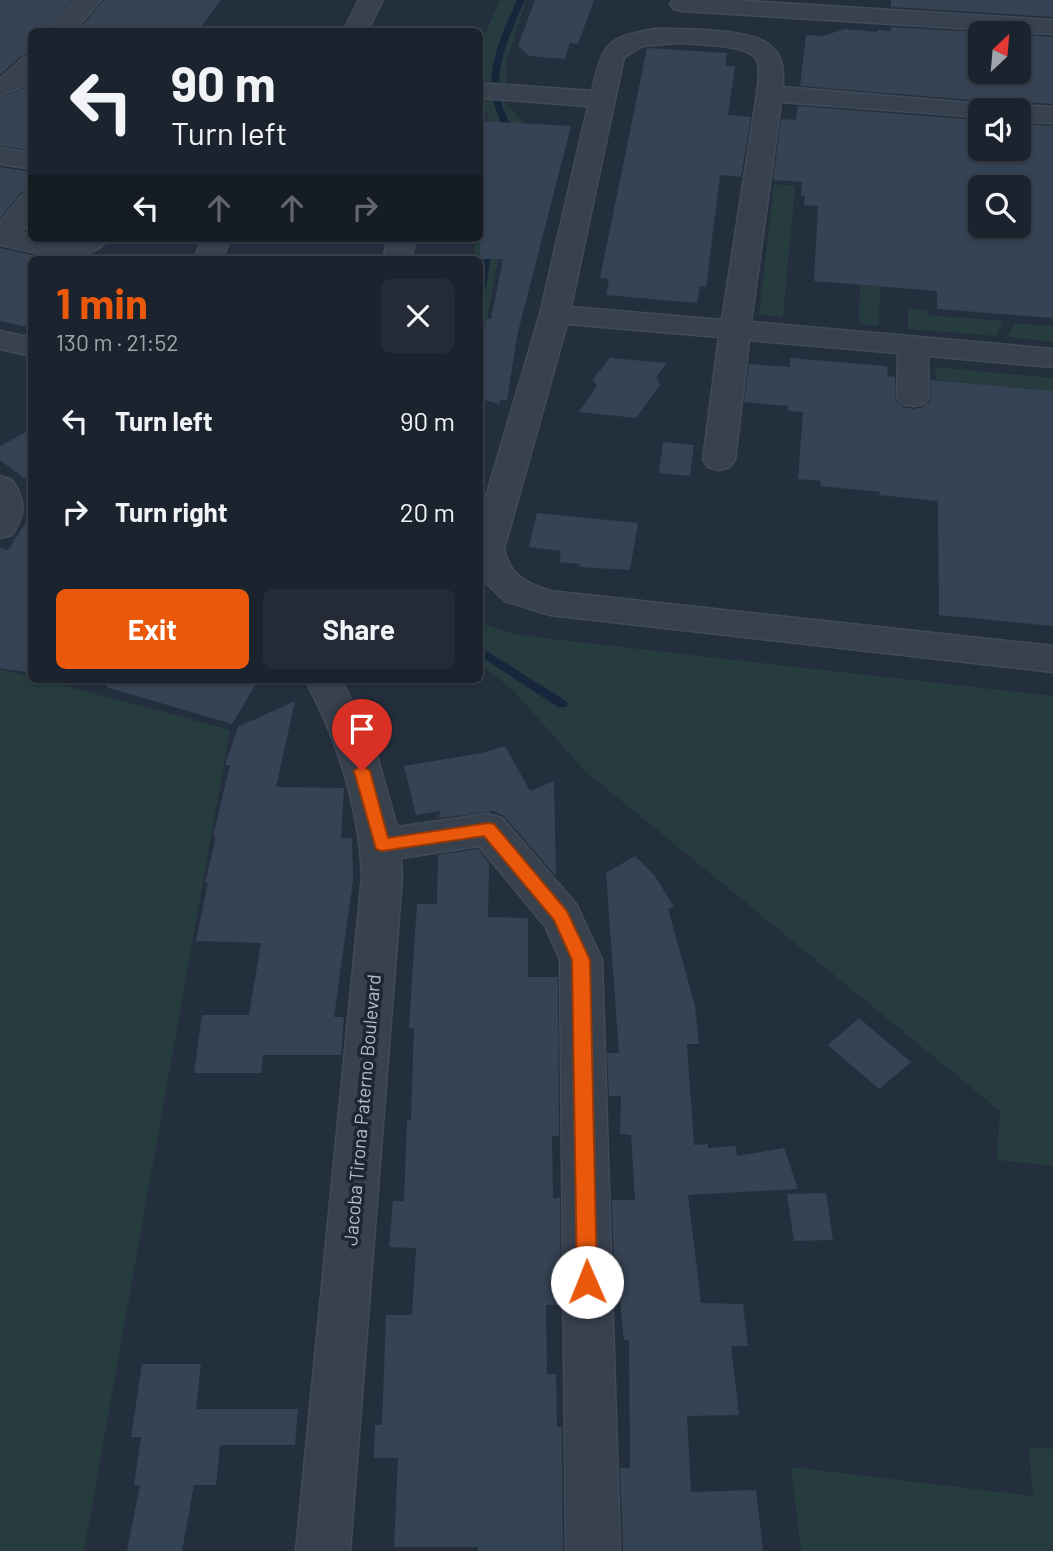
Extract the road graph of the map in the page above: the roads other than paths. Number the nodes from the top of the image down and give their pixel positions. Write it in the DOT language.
graph roads {
  1 [pos="89,0"];
  2 [pos="370,0"];
  3 [pos="682,2"];
  4 [pos="758,10"];
  5 [pos="1053,27"];
  6 [pos="64,28"];
  7 [pos="357,28"];
  8 [pos="674,38"];
  9 [pos="750,44"];
  10 [pos="28,67"];
  11 [pos="0,88"];
  12 [pos="483,90"];
  13 [pos="770,94"];
  14 [pos="602,99"];
  15 [pos="968,109"];
  16 [pos="1031,114"];
  17 [pos="1053,115"];
  18 [pos="0,156"];
  19 [pos="28,160"];
  20 [pos="28,206"];
  21 [pos="1,237"];
  22 [pos="28,241"];
  23 [pos="33,242"];
  24 [pos="91,242"];
  25 [pos="555,314"];
  26 [pos="734,330"];
  27 [pos="0,340"];
  28 [pos="28,346"];
  29 [pos="913,346"];
  30 [pos="1053,358"];
  31 [pos="913,397"];
  32 [pos="719,460"];
  33 [pos="0,487"];
  34 [pos="0,527"];
  35 [pos="1053,659"];
  36 [pos="325,683"];
  37 [pos="382,845"];
  38 [pos="323,1551"];
  39 [pos="593,1551"];
  1 -- 6 [label="street"];
  2 -- 7 [label="street"];
  3 -- 4 [label="street"];
  3 -- 8 [label="street"];
  4 -- 5 [label="street"];
  4 -- 9 [label="street"];
  8 -- 9 [label="street"];
  8 -- 14 [label="street"];
  9 -- 13 [label="street"];
  10 -- 11 [label="street"];
  12 -- 14 [label="street"];
  13 -- 15 [label="street"];
  13 -- 26 [label="street"];
  14 -- 25 [label="street"];
  16 -- 17 [label="street"];
  18 -- 19 [label="street"];
  20 -- 21 [label="street"];
  21 -- 22 [label="street"];
  23 -- 24 [label="street"];
  25 -- 26 [label="street"];
  25 -- 35 [label="street"];
  26 -- 29 [label="street"];
  26 -- 32 [label="street"];
  27 -- 28 [label="street"];
  29 -- 30 [label="street"];
  29 -- 31 [label="street"];
  33 -- 34 [label="street"];
  36 -- 37 [label="street, Jacoba Tirona Paterno Boulevard"];
  37 -- 38 [label="street, Jacoba Tirona Paterno Boulevard"];
  37 -- 39 [label="street"];
}
